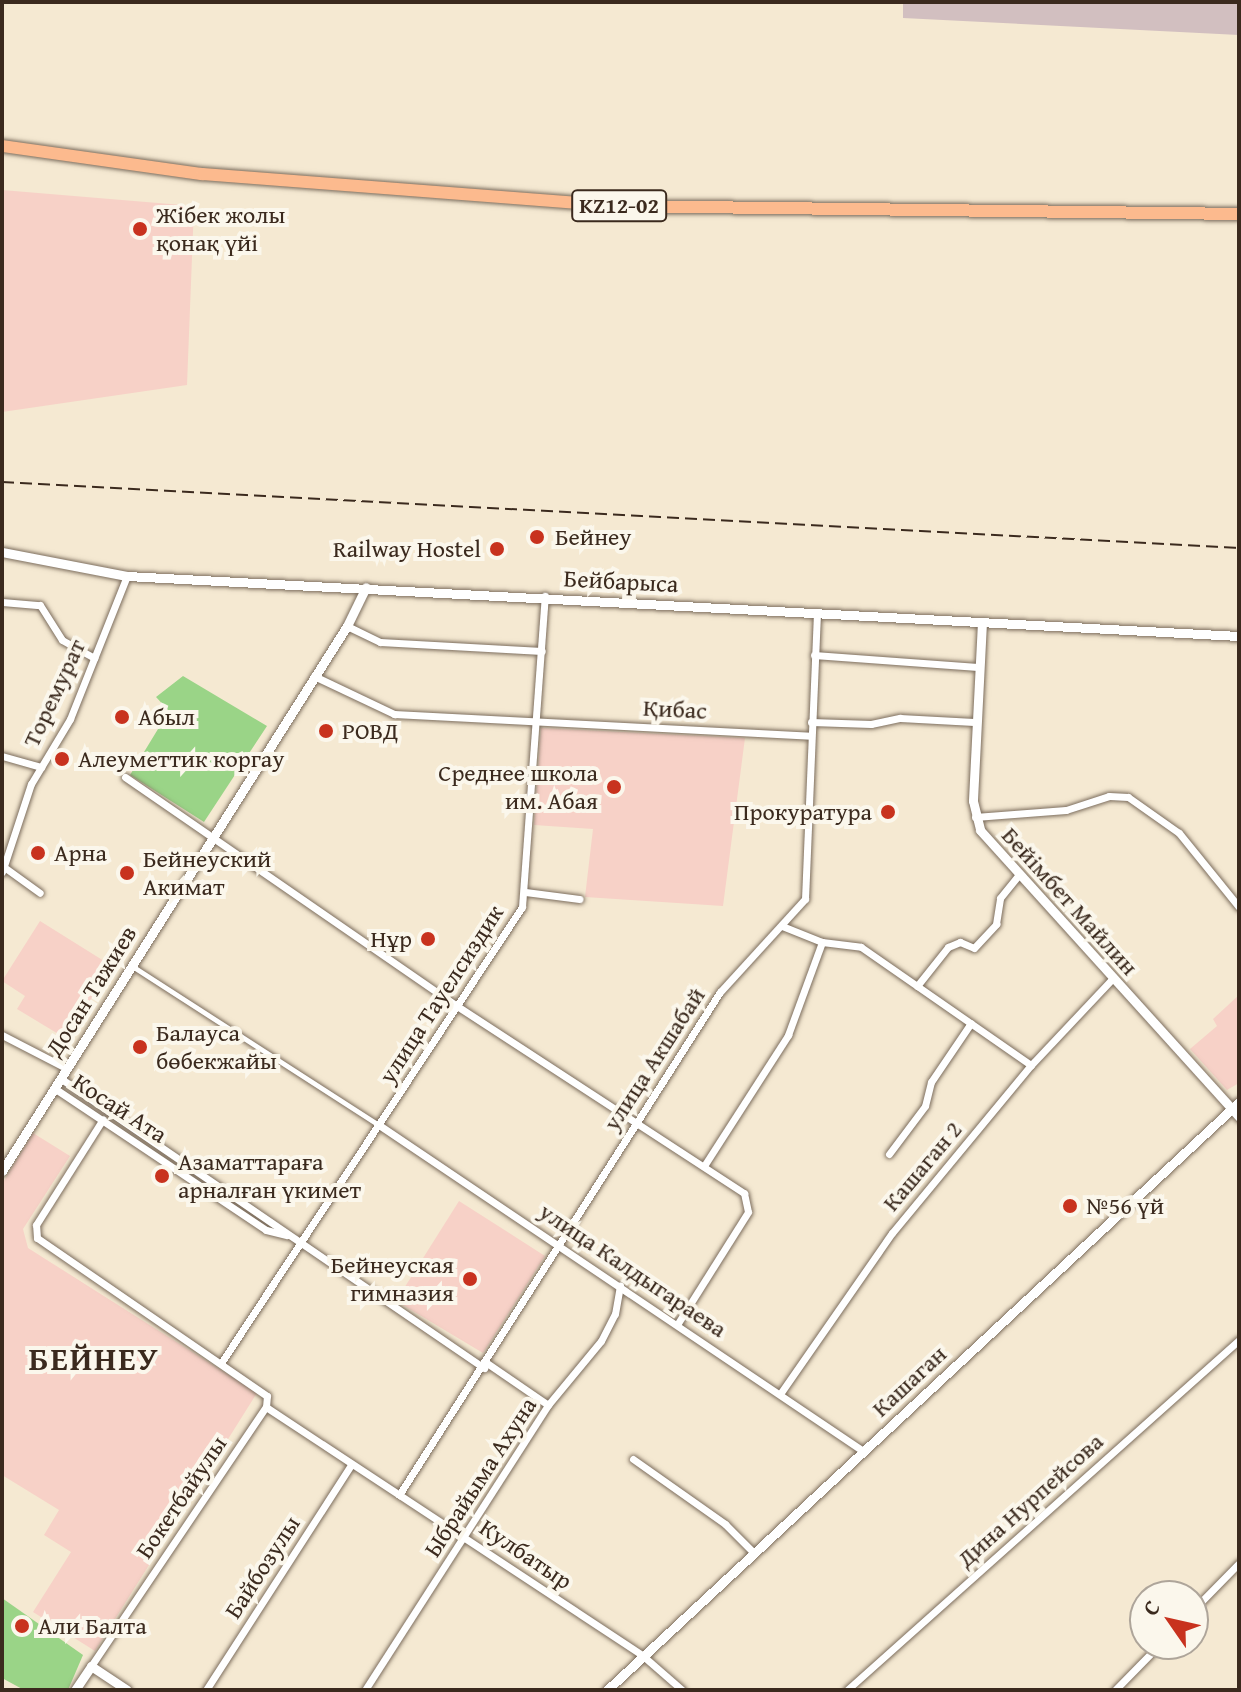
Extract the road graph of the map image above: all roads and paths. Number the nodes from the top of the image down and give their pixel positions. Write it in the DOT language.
graph roads {
  1 [pos="2,146"];
  2 [pos="1239,214"];
  3 [pos="2,552"];
  4 [pos="127,576"];
  5 [pos="366,587"];
  6 [pos="545,596"];
  7 [pos="2,602"];
  8 [pos="817,612"];
  9 [pos="982,622"];
  10 [pos="347,626"];
  11 [pos="1239,636"];
  12 [pos="542,651"];
  13 [pos="814,655"];
  14 [pos="94,658"];
  15 [pos="978,667"];
  16 [pos="314,676"];
  17 [pos="537,722"];
  18 [pos="811,722"];
  19 [pos="974,722"];
  20 [pos="810,736"];
  21 [pos="2,756"];
  22 [pos="41,767"];
  23 [pos="125,777"];
  24 [pos="975,817"];
  25 [pos="210,838"];
  26 [pos="3,870"];
  27 [pos="1018,876"];
  28 [pos="525,892"];
  29 [pos="40,893"];
  30 [pos="580,899"];
  31 [pos="1239,907"];
  32 [pos="782,926"];
  33 [pos="822,942"];
  34 [pos="131,965"];
  35 [pos="1112,979"];
  36 [pos="917,986"];
  37 [pos="457,1006"];
  38 [pos="971,1023"];
  39 [pos="2,1035"];
  40 [pos="1031,1065"];
  41 [pos="66,1068"];
  42 [pos="60,1078"];
  43 [pos="54,1088"];
  44 [pos="1235,1105"];
  45 [pos="1239,1117"];
  46 [pos="103,1119"];
  47 [pos="637,1123"];
  48 [pos="379,1125"];
  49 [pos="889,1154"];
  50 [pos="704,1166"];
  51 [pos="2,1171"];
  52 [pos="200,1171"];
  53 [pos="193,1180"];
  54 [pos="286,1235"];
  55 [pos="299,1244"];
  56 [pos="559,1245"];
  57 [pos="620,1285"];
  58 [pos="678,1323"];
  59 [pos="1239,1340"];
  60 [pos="221,1363"];
  61 [pos="486,1365"];
  62 [pos="780,1394"];
  63 [pos="548,1405"];
  64 [pos="266,1407"];
  65 [pos="863,1451"];
  66 [pos="633,1459"];
  67 [pos="351,1465"];
  68 [pos="399,1495"];
  69 [pos="465,1537"];
  70 [pos="754,1553"];
  71 [pos="1239,1563"];
  72 [pos="1209,1594"];
  73 [pos="643,1656"];
  74 [pos="1144,1660"];
  75 [pos="91,1666"];
  76 [pos="75,1690"];
  77 [pos="127,1690"];
  78 [pos="206,1690"];
  79 [pos="365,1690"];
  80 [pos="607,1690"];
  81 [pos="682,1690"];
  82 [pos="847,1690"];
  83 [pos="1115,1690"];
  1 -- 2 [label="highway, KZ12-02"];
  3 -- 4 [label="street, Бейбарыса"];
  4 -- 5 [label="street, Бейбарыса"];
  4 -- 14 [label="street, Торемурат"];
  5 -- 6 [label="street, Бейбарыса"];
  5 -- 10 [label="street, Досан Тажиев"];
  6 -- 8 [label="street, Бейбарыса"];
  6 -- 12 [label="street, улица Тауелсиздик"];
  7 -- 14 [label="street"];
  8 -- 9 [label="street, Бейбарыса"];
  8 -- 13 [label="street, улица Акшабай"];
  9 -- 11 [label="street, Бейбарыса"];
  9 -- 15 [label="street, Бейімбет Майлин"];
  10 -- 12 [label="street"];
  10 -- 16 [label="street, Досан Тажиев"];
  12 -- 17 [label="street, улица Тауелсиздик"];
  13 -- 15 [label="street"];
  13 -- 18 [label="street, улица Акшабай"];
  14 -- 22 [label="street, Торемурат"];
  15 -- 19 [label="street, Бейімбет Майлин"];
  16 -- 17 [label="street, Қибас"];
  16 -- 25 [label="street, Досан Тажиев"];
  17 -- 20 [label="street, Қибас"];
  17 -- 28 [label="street, улица Тауелсиздик"];
  18 -- 19 [label="street"];
  18 -- 20 [label="street, улица Акшабай"];
  19 -- 24 [label="street, Бейімбет Майлин"];
  20 -- 32 [label="street, улица Акшабай"];
  21 -- 22 [label="street"];
  22 -- 26 [label="street, Торемурат"];
  23 -- 25 [label="street"];
  24 -- 27 [label="street, Бейімбет Майлин"];
  24 -- 31 [label="street"];
  25 -- 34 [label="street, Досан Тажиев"];
  25 -- 37 [label="street"];
  26 -- 29 [label="street"];
  27 -- 35 [label="street, Бейімбет Майлин"];
  27 -- 36 [label="street"];
  28 -- 30 [label="street"];
  28 -- 37 [label="street, улица Тауелсиздик"];
  32 -- 33 [label="street"];
  32 -- 47 [label="street, улица Акшабай"];
  33 -- 36 [label="street"];
  33 -- 50 [label="street"];
  34 -- 41 [label="street, Досан Тажиев"];
  34 -- 48 [label="street"];
  35 -- 40 [label="street, Кашаган 2"];
  35 -- 44 [label="street, Бейімбет Майлин"];
  36 -- 38 [label="street"];
  37 -- 47 [label="street"];
  37 -- 48 [label="street, улица Тауелсиздик"];
  38 -- 40 [label="street"];
  38 -- 49 [label="street"];
  39 -- 41 [label="street, Косай Ата"];
  40 -- 62 [label="street, Кашаган 2"];
  41 -- 42 [label="street, Досан Тажиев"];
  42 -- 43 [label="street, Досан Тажиев"];
  42 -- 52 [label="street, Косай Ата"];
  43 -- 46 [label="street, Косай Ата"];
  43 -- 51 [label="street, Досан Тажиев"];
  44 -- 45 [label="street, Бейімбет Майлин"];
  44 -- 65 [label="street, Кашаган"];
  46 -- 53 [label="street, Косай Ата"];
  46 -- 60 [label="street"];
  47 -- 50 [label="street"];
  47 -- 56 [label="street, улица Акшабай"];
  48 -- 55 [label="street, улица Тауелсиздик"];
  48 -- 56 [label="street, улица Калдыгараева"];
  50 -- 58 [label="street"];
  52 -- 53 [label="street"];
  52 -- 54 [label="street, Косай Ата"];
  53 -- 54 [label="street, Косай Ата"];
  54 -- 55 [label="street, Косай Ата"];
  55 -- 60 [label="street, улица Тауелсиздик"];
  55 -- 61 [label="street, Косай Ата"];
  56 -- 57 [label="street, улица Калдыгараева"];
  56 -- 61 [label="street, улица Акшабай"];
  57 -- 58 [label="street, улица Калдыгараева"];
  57 -- 63 [label="street, Ыбрайыма Ахуна"];
  58 -- 62 [label="street, улица Калдыгараева"];
  59 -- 82 [label="street, Дина Нурпейсова"];
  60 -- 64 [label="street"];
  61 -- 63 [label="street, Косай Ата"];
  61 -- 68 [label="street, улица Акшабай"];
  62 -- 65 [label="street, улица Калдыгараева"];
  63 -- 69 [label="street, Ыбрайыма Ахуна"];
  64 -- 67 [label="street, Кулбатыр"];
  64 -- 75 [label="street, Бокетбайулы"];
  65 -- 70 [label="street, Кашаган"];
  66 -- 70 [label="street"];
  67 -- 68 [label="street, Кулбатыр"];
  67 -- 78 [label="street, Байбозулы"];
  68 -- 69 [label="street, Кулбатыр"];
  69 -- 73 [label="street, Кулбатыр"];
  69 -- 79 [label="street, Ыбрайыма Ахуна"];
  70 -- 73 [label="street, Кашаган"];
  71 -- 72 [label="street"];
  73 -- 80 [label="street, Кашаган"];
  73 -- 81 [label="street, Кулбатыр"];
  74 -- 83 [label="street"];
  75 -- 76 [label="street"];
  75 -- 77 [label="street"];
}
